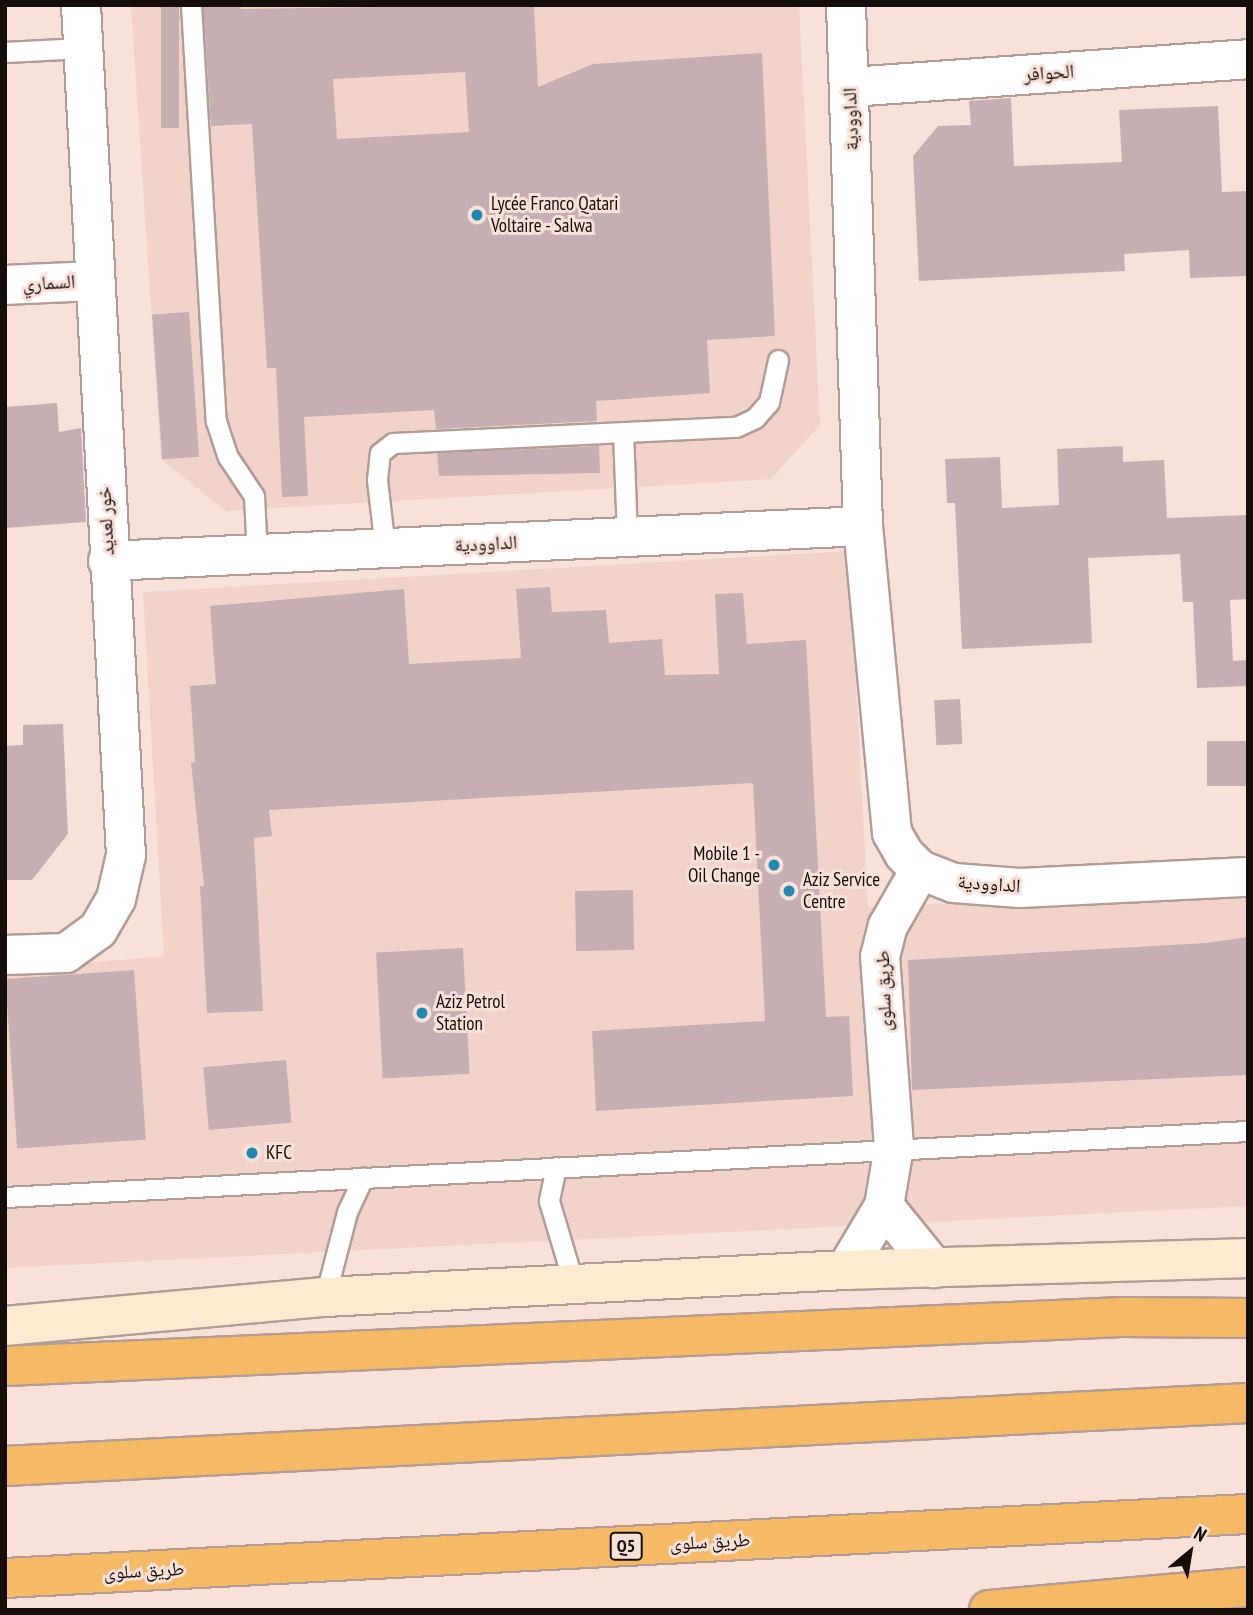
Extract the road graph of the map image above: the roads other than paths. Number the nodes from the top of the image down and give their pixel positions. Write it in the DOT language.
graph roads {
  1 [pos="81,5"];
  2 [pos="191,5"];
  3 [pos="846,5"];
  4 [pos="82,48"];
  5 [pos="5,52"];
  6 [pos="1248,59"];
  7 [pos="850,88"];
  8 [pos="92,281"];
  9 [pos="5,285"];
  10 [pos="778,360"];
  11 [pos="623,432"];
  12 [pos="863,526"];
  13 [pos="627,536"];
  14 [pos="385,549"];
  15 [pos="257,555"];
  16 [pos="108,561"];
  17 [pos="920,870"];
  18 [pos="1248,877"];
  19 [pos="5,955"];
  20 [pos="1248,1131"];
  21 [pos="894,1147"];
  22 [pos="556,1167"];
  23 [pos="363,1178"];
  24 [pos="5,1197"];
  25 [pos="884,1206"];
  26 [pos="1248,1258"];
  27 [pos="934,1268"];
  28 [pos="846,1270"];
  29 [pos="574,1285"];
  30 [pos="326,1297"];
  31 [pos="1248,1318"];
  32 [pos="5,1326"];
  33 [pos="5,1366"];
  34 [pos="1248,1403"];
  35 [pos="5,1466"];
  36 [pos="1248,1514"];
  37 [pos="5,1578"];
  38 [pos="1248,1587"];
  39 [pos="989,1610"];
  1 -- 4 [label="street, خور لعديد"];
  2 -- 15 [label="lane"];
  3 -- 7 [label="street, الداوودية"];
  4 -- 5 [label="lane"];
  4 -- 8 [label="street, خور لعديد"];
  6 -- 7 [label="street, الحوافر"];
  7 -- 12 [label="street, الداوودية"];
  8 -- 9 [label="street, السماري"];
  8 -- 16 [label="street, خور لعديد"];
  10 -- 11 [label="lane"];
  11 -- 13 [label="lane"];
  11 -- 14 [label="lane"];
  12 -- 13 [label="street, الداوودية"];
  12 -- 17 [label="street, الداوودية"];
  13 -- 14 [label="street, الداوودية"];
  14 -- 15 [label="street, الداوودية"];
  15 -- 16 [label="street, الداوودية"];
  16 -- 19 [label="street, خور لعديد"];
  17 -- 18 [label="street, الداوودية"];
  17 -- 21 [label="street, طريق سلوى"];
  20 -- 21 [label="lane"];
  21 -- 22 [label="lane"];
  21 -- 25 [label="street, طريق سلوى"];
  22 -- 23 [label="lane"];
  22 -- 29 [label="lane"];
  23 -- 24 [label="lane"];
  23 -- 30 [label="lane"];
  25 -- 27 [label="street"];
  25 -- 28 [label="street, طريق سلوى"];
  26 -- 27 [label="main road"];
  27 -- 28 [label="main road"];
  28 -- 29 [label="main road"];
  29 -- 30 [label="main road"];
  30 -- 32 [label="main road"];
  31 -- 33 [label="highway"];
  34 -- 35 [label="highway"];
  36 -- 37 [label="highway, طريق سلوى / Q5"];
  38 -- 39 [label="highway"];
}
